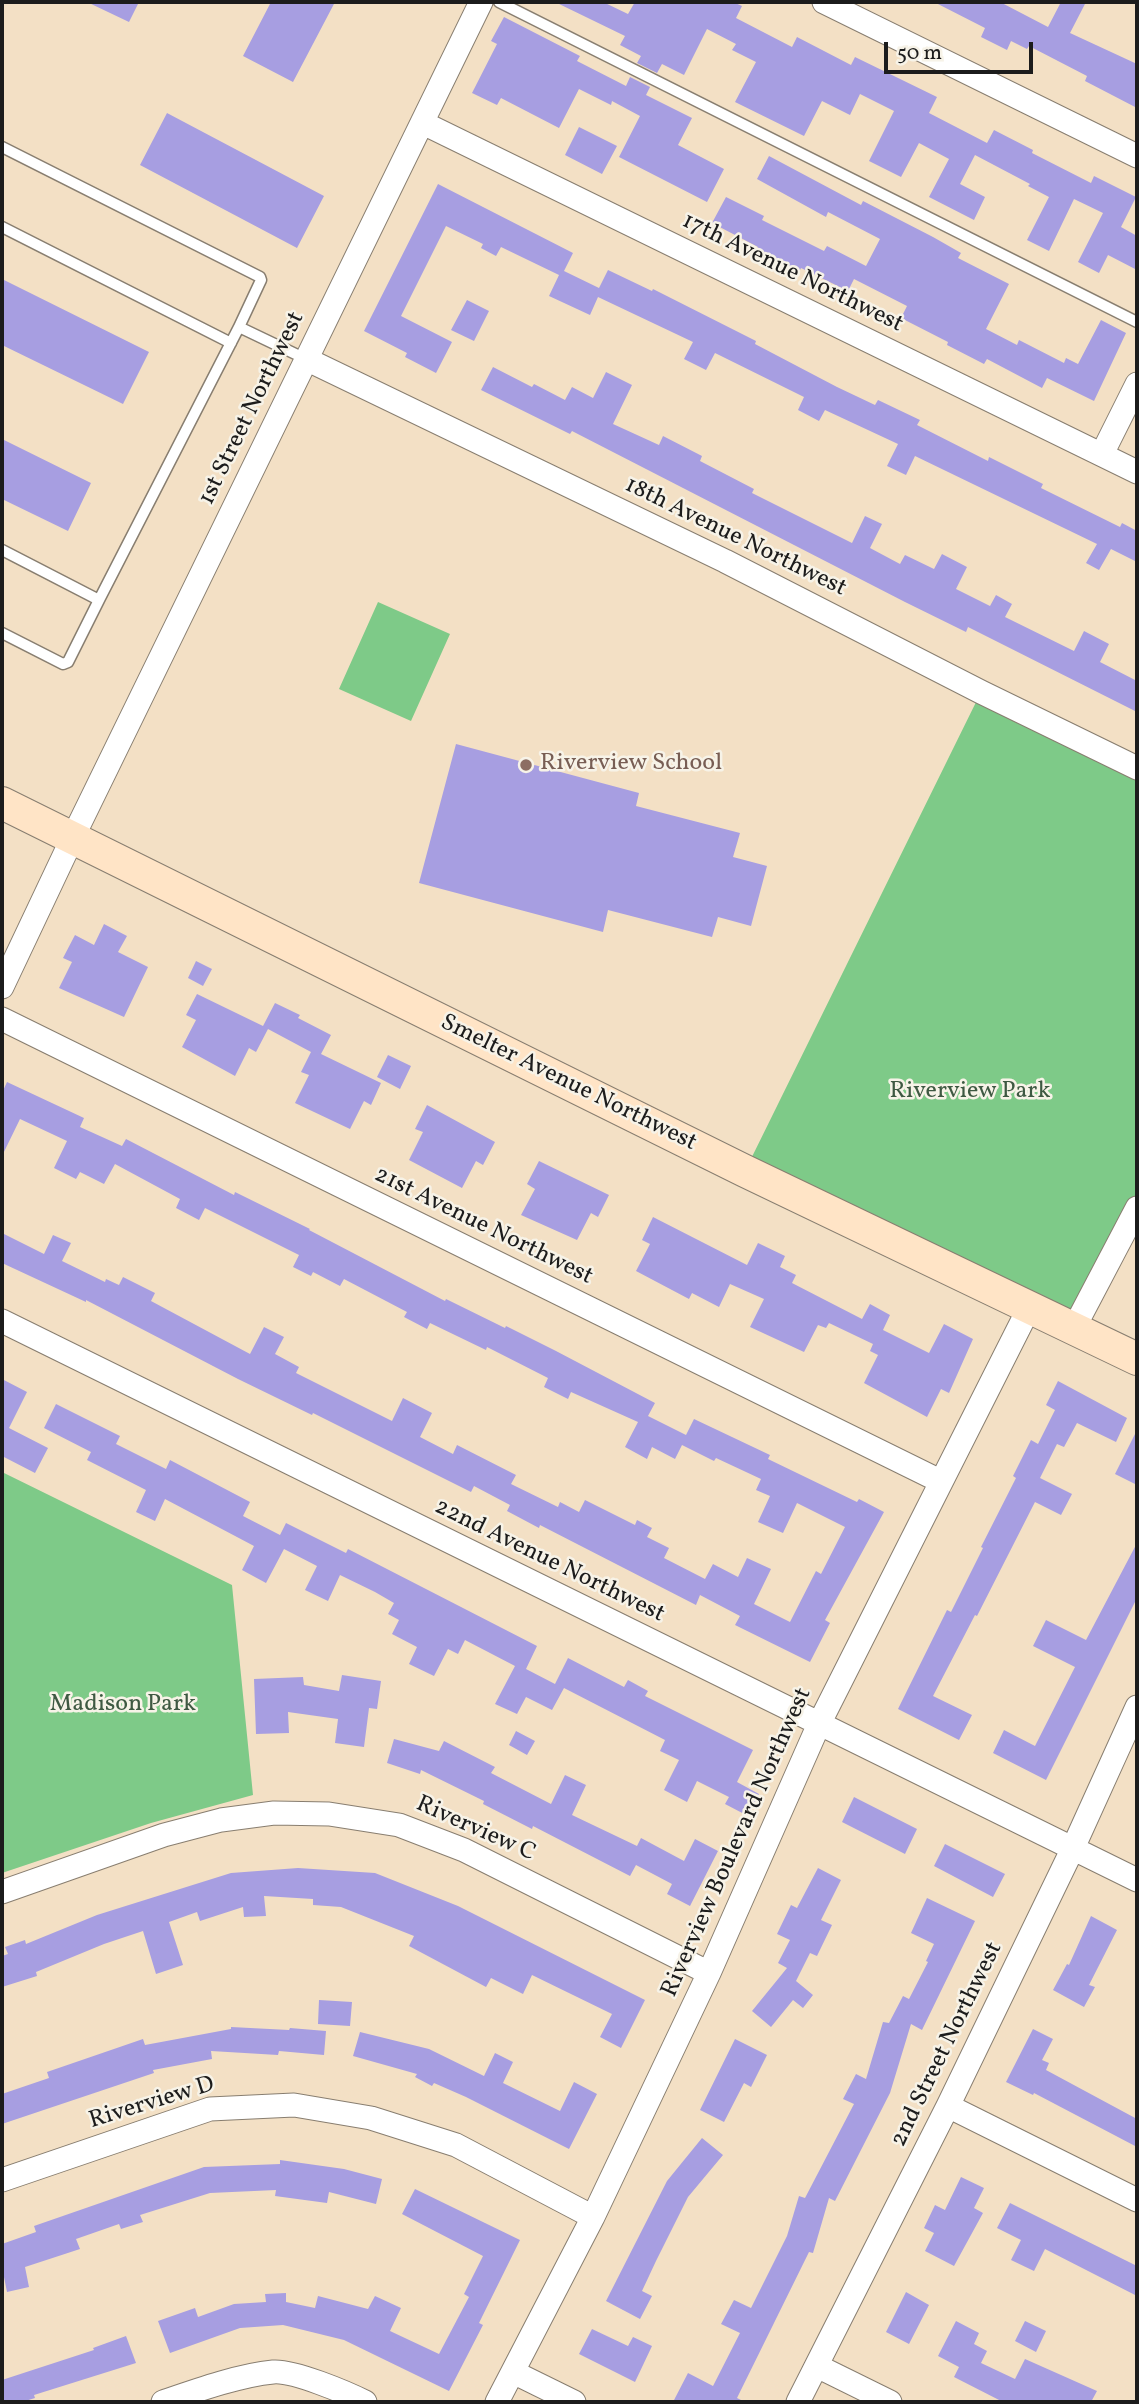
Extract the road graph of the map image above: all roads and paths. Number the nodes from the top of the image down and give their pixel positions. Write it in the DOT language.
graph roads {
  1 [pos="481,2"];
  2 [pos="499,2"];
  3 [pos="824,2"];
  4 [pos="423,123"];
  5 [pos="2,147"];
  6 [pos="1137,156"];
  7 [pos="2,227"];
  8 [pos="1137,322"];
  9 [pos="239,327"];
  10 [pos="231,344"];
  11 [pos="307,360"];
  12 [pos="1137,384"];
  13 [pos="1102,454"];
  14 [pos="1137,472"];
  15 [pos="2,550"];
  16 [pos="99,600"];
  17 [pos="2,634"];
  18 [pos="1137,768"];
  19 [pos="2,803"];
  20 [pos="72,839"];
  21 [pos="2,987"];
  22 [pos="2,1019"];
  23 [pos="1137,1208"];
  24 [pos="1030,1306"];
  25 [pos="2,1321"];
  26 [pos="1074,1328"];
  27 [pos="1137,1359"];
  28 [pos="940,1481"];
  29 [pos="1137,1707"];
  30 [pos="819,1724"];
  31 [pos="1073,1848"];
  32 [pos="1137,1881"];
  33 [pos="2,1892"];
  34 [pos="709,1973"];
  35 [pos="948,2106"];
  36 [pos="2,2180"];
  37 [pos="1137,2200"];
  38 [pos="593,2217"];
  39 [pos="817,2366"];
  40 [pos="513,2372"];
  41 [pos="163,2402"];
  42 [pos="365,2402"];
  43 [pos="497,2402"];
  44 [pos="574,2402"];
  45 [pos="798,2402"];
  46 [pos="890,2402"];
  1 -- 4 [label="street, 1st Street Northwest"];
  2 -- 8 [label="lane"];
  3 -- 6 [label="street"];
  4 -- 11 [label="street, 1st Street Northwest"];
  4 -- 13 [label="street, 17th Avenue Northwest"];
  5 -- 9 [label="lane"];
  7 -- 10 [label="lane"];
  9 -- 10 [label="lane"];
  9 -- 11 [label="lane"];
  10 -- 16 [label="lane"];
  11 -- 18 [label="street, 18th Avenue Northwest"];
  11 -- 20 [label="street, 1st Street Northwest"];
  12 -- 13 [label="street"];
  13 -- 14 [label="street, 17th Avenue Northwest"];
  15 -- 16 [label="lane"];
  16 -- 17 [label="lane"];
  19 -- 20 [label="street, Smelter Avenue Northwest"];
  20 -- 21 [label="street, 1st Street Northwest"];
  20 -- 24 [label="street, Smelter Avenue Northwest"];
  22 -- 28 [label="street, 21st Avenue Northwest"];
  23 -- 26 [label="street"];
  24 -- 26 [label="street, Smelter Avenue Northwest"];
  24 -- 28 [label="street, Riverview Boulevard Northwest"];
  25 -- 30 [label="street, 22nd Avenue Northwest"];
  26 -- 27 [label="street, Smelter Avenue Northwest"];
  28 -- 30 [label="street, Riverview Boulevard Northwest"];
  29 -- 31 [label="street, 2nd Street Northwest"];
  30 -- 31 [label="street, 22nd Avenue Northwest"];
  30 -- 34 [label="street, Riverview Boulevard Northwest"];
  31 -- 32 [label="street, 22nd Avenue Northwest"];
  31 -- 35 [label="street, 2nd Street Northwest"];
  33 -- 34 [label="street, Riverview C"];
  34 -- 38 [label="street, Riverview Boulevard Northwest"];
  35 -- 37 [label="street"];
  35 -- 39 [label="street, 2nd Street Northwest"];
  36 -- 38 [label="street, Riverview D"];
  38 -- 40 [label="street, Riverview Boulevard Northwest"];
  39 -- 45 [label="street, 2nd Street Northwest"];
  39 -- 46 [label="street"];
  40 -- 43 [label="street, Riverview Boulevard Northwest"];
  40 -- 44 [label="street"];
  41 -- 42 [label="street"];
}
